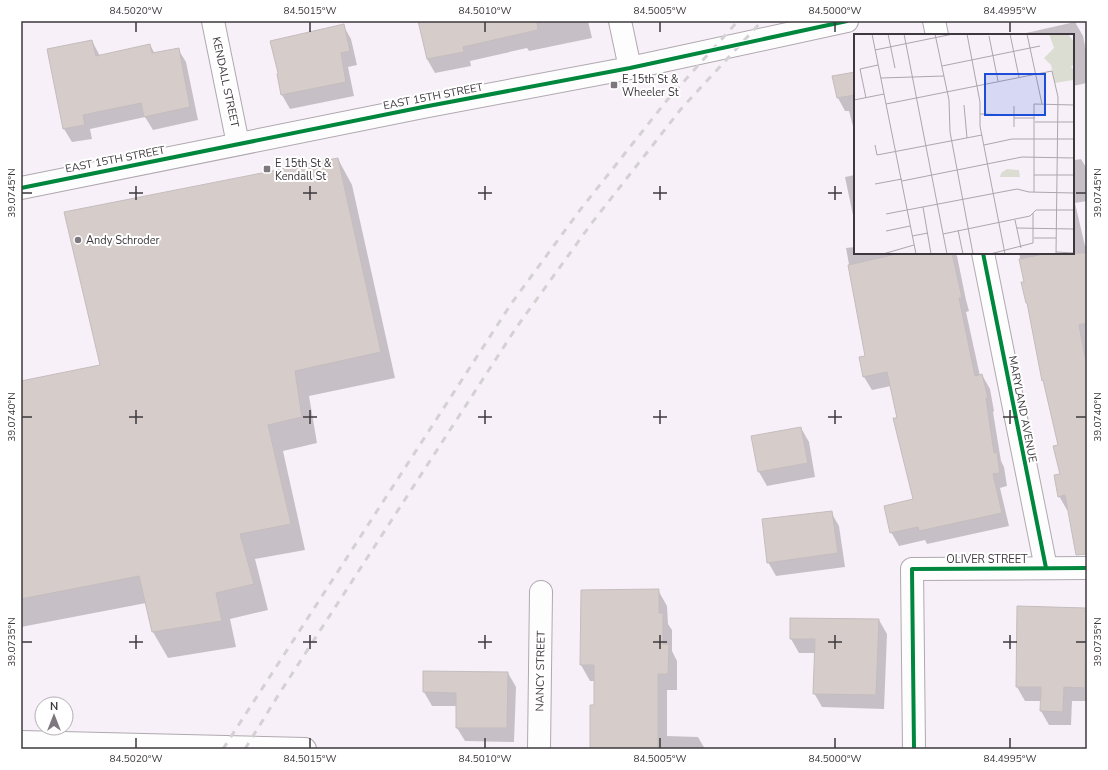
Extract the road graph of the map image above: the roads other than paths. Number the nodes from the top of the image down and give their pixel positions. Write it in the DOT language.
graph roads {
  1 [pos="213,21"];
  2 [pos="620,21"];
  3 [pos="847,21"];
  4 [pos="934,21"];
  5 [pos="937,34"];
  6 [pos="630,68"];
  7 [pos="238,144"];
  8 [pos="21,188"];
  9 [pos="983,254"];
  10 [pos="1046,568"];
  11 [pos="1087,568"];
  12 [pos="541,592"];
  13 [pos="21,742"];
  14 [pos="305,749"];
  15 [pos="539,749"];
  16 [pos="914,749"];
  1 -- 7 [label="street, KENDALL STREET"];
  2 -- 6 [label="street"];
  3 -- 6 [label="street, EAST 15TH STREET"];
  4 -- 5 [label="street"];
  6 -- 7 [label="street, EAST 15TH STREET"];
  7 -- 8 [label="street, EAST 15TH STREET"];
  9 -- 10 [label="street, MARYLAND AVENUE"];
  10 -- 11 [label="street, OLIVER STREET"];
  10 -- 16 [label="street, OLIVER STREET"];
  12 -- 15 [label="street, NANCY STREET"];
  13 -- 14 [label="street"];
}
